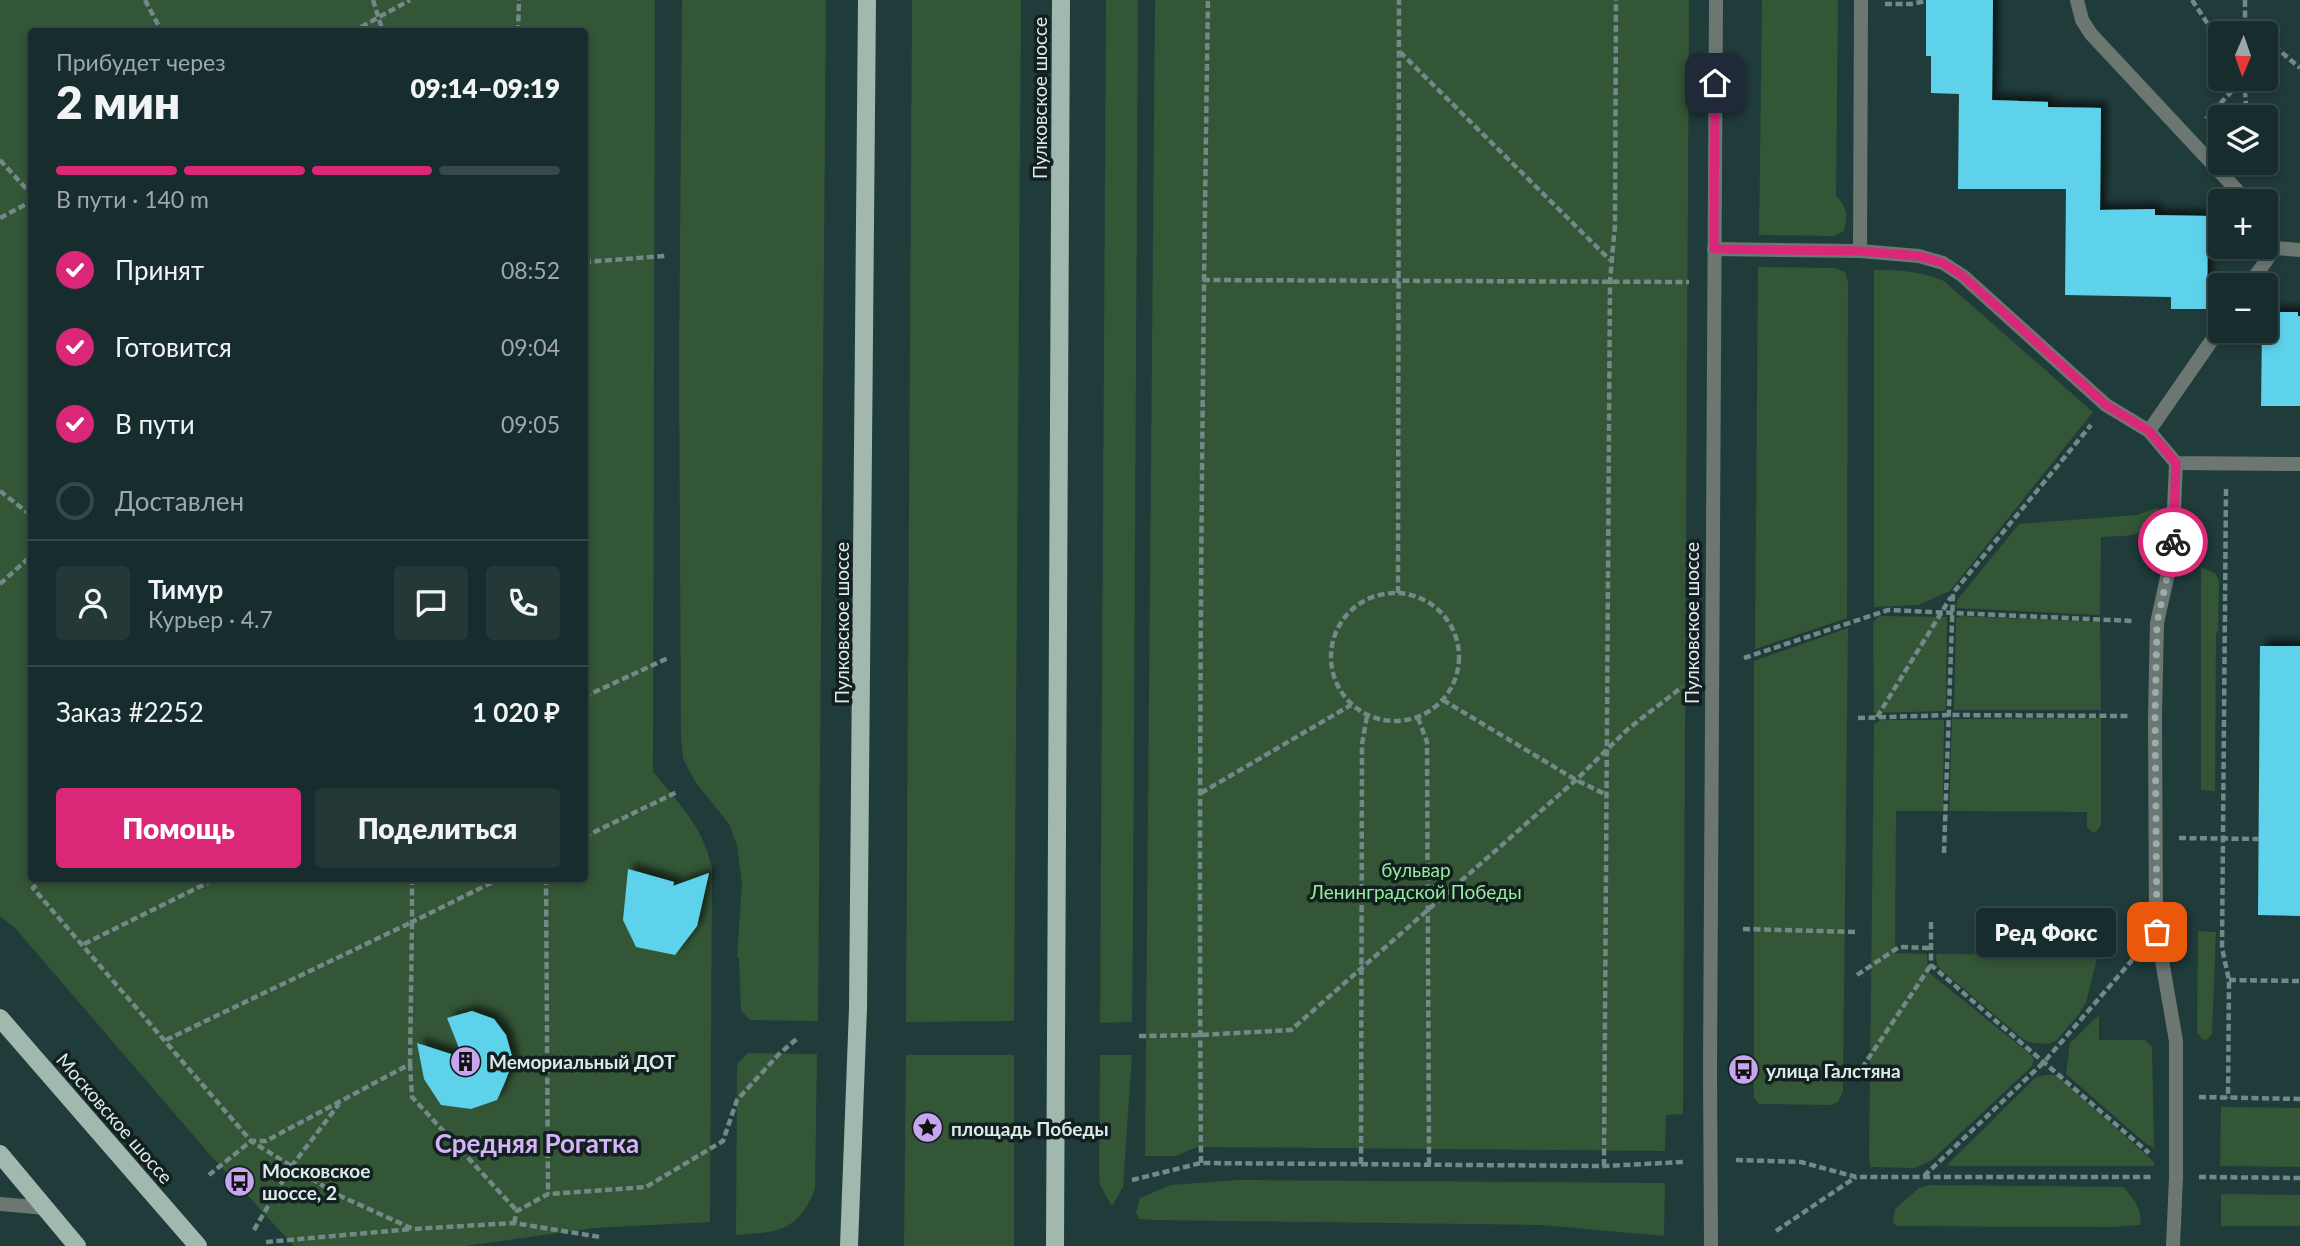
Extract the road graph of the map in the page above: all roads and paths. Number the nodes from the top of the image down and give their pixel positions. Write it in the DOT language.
graph roads {
  1 [pos="145,0"];
  2 [pos="373,0"];
  3 [pos="410,0"];
  4 [pos="519,0"];
  5 [pos="867,0"];
  6 [pos="1061,0"];
  7 [pos="1208,0"];
  8 [pos="1399,0"];
  9 [pos="1616,0"];
  10 [pos="1716,0"];
  11 [pos="2077,0"];
  12 [pos="2192,0"];
  13 [pos="2245,0"];
  14 [pos="1926,1"];
  15 [pos="1861,2"];
  16 [pos="379,18"];
  17 [pos="2246,21"];
  18 [pos="2208,24"];
  19 [pos="160,28"];
  20 [pos="360,28"];
  21 [pos="382,28"];
  22 [pos="518,28"];
  23 [pos="2278,49"];
  24 [pos="1399,51"];
  25 [pos="2300,68"];
  26 [pos="2232,91"];
  27 [pos="2187,138"];
  28 [pos="0,160"];
  29 [pos="2236,189"];
  30 [pos="28,191"];
  31 [pos="28,203"];
  32 [pos="0,218"];
  33 [pos="2278,248"];
  34 [pos="1714,249"];
  35 [pos="2300,250"];
  36 [pos="1860,251"];
  37 [pos="665,256"];
  38 [pos="1610,261"];
  39 [pos="588,262"];
  40 [pos="1203,280"];
  41 [pos="1398,280"];
  42 [pos="1610,281"];
  43 [pos="1714,282"];
  44 [pos="2210,343"];
  45 [pos="2106,405"];
  46 [pos="2149,431"];
  47 [pos="2176,463"];
  48 [pos="2226,463"];
  49 [pos="2300,464"];
  50 [pos="0,491"];
  51 [pos="28,513"];
  52 [pos="28,559"];
  53 [pos="0,584"];
  54 [pos="1398,593"];
  55 [pos="1953,593"];
  56 [pos="1942,612"];
  57 [pos="1951,612"];
  58 [pos="2100,618"];
  59 [pos="668,658"];
  60 [pos="1744,658"];
  61 [pos="1682,687"];
  62 [pos="588,695"];
  63 [pos="1443,700"];
  64 [pos="1351,705"];
  65 [pos="1948,715"];
  66 [pos="1367,716"];
  67 [pos="2155,716"];
  68 [pos="1877,717"];
  69 [pos="1418,718"];
  70 [pos="1858,718"];
  71 [pos="1606,750"];
  72 [pos="1576,780"];
  73 [pos="677,792"];
  74 [pos="1200,794"];
  75 [pos="1607,795"];
  76 [pos="588,834"];
  77 [pos="2201,838"];
  78 [pos="2222,839"];
  79 [pos="2259,839"];
  80 [pos="1944,853"];
  81 [pos="40,882"];
  82 [pos="209,882"];
  83 [pos="412,882"];
  84 [pos="493,882"];
  85 [pos="546,882"];
  86 [pos="1428,910"];
  87 [pos="412,922"];
  88 [pos="1931,922"];
  89 [pos="1744,929"];
  90 [pos="1857,932"];
  91 [pos="2157,932"];
  92 [pos="84,944"];
  93 [pos="1931,948"];
  94 [pos="1931,965"];
  95 [pos="1362,967"];
  96 [pos="1857,975"];
  97 [pos="2229,980"];
  98 [pos="2300,981"];
  99 [pos="0,1018"];
  100 [pos="1200,1035"];
  101 [pos="1139,1036"];
  102 [pos="799,1037"];
  103 [pos="166,1040"];
  104 [pos="2044,1062"];
  105 [pos="410,1064"];
  106 [pos="1856,1077"];
  107 [pos="2176,1097"];
  108 [pos="2228,1098"];
  109 [pos="2300,1099"];
  110 [pos="342,1100"];
  111 [pos="251,1141"];
  112 [pos="0,1154"];
  113 [pos="1735,1160"];
  114 [pos="1682,1162"];
  115 [pos="1201,1163"];
  116 [pos="1361,1164"];
  117 [pos="1429,1164"];
  118 [pos="1604,1166"];
  119 [pos="291,1167"];
  120 [pos="209,1175"];
  121 [pos="1856,1177"];
  122 [pos="1924,1177"];
  123 [pos="2176,1177"];
  124 [pos="2300,1178"];
  125 [pos="1132,1180"];
  126 [pos="548,1194"];
  127 [pos="0,1204"];
  128 [pos="46,1208"];
  129 [pos="517,1211"];
  130 [pos="514,1223"];
  131 [pos="413,1229"];
  132 [pos="254,1230"];
  133 [pos="1776,1231"];
  134 [pos="600,1237"];
  135 [pos="266,1242"];
  136 [pos="77,1246"];
  137 [pos="198,1246"];
  138 [pos="849,1246"];
  139 [pos="1055,1246"];
  140 [pos="1711,1246"];
  141 [pos="2173,1246"];
  1 -- 19 [label="path"];
  2 -- 16 [label="path"];
  3 -- 16 [label="path"];
  4 -- 22 [label="path"];
  5 -- 138 [label="main road, Пулковское шоссе"];
  6 -- 139 [label="main road, Пулковское шоссе"];
  7 -- 40 [label="path"];
  8 -- 24 [label="path"];
  9 -- 38 [label="path"];
  10 -- 34 [label="street, Пулковское шоссе"];
  11 -- 27 [label="street"];
  12 -- 18 [label="path"];
  13 -- 17 [label="path"];
  14 -- 15 [label="path"];
  15 -- 36 [label="street"];
  16 -- 20 [label="path"];
  16 -- 21 [label="path"];
  23 -- 25 [label="path"];
  24 -- 38 [label="path"];
  24 -- 41 [label="path"];
  26 -- 27 [label="path"];
  27 -- 29 [label="street"];
  28 -- 30 [label="path"];
  31 -- 32 [label="path"];
  33 -- 35 [label="street"];
  34 -- 36 [label="street"];
  34 -- 43 [label="street, Пулковское шоссе"];
  36 -- 45 [label="street"];
  37 -- 39 [label="path"];
  38 -- 42 [label="path"];
  40 -- 41 [label="path"];
  40 -- 74 [label="path"];
  41 -- 42 [label="path"];
  41 -- 54 [label="path"];
  42 -- 43 [label="path"];
  42 -- 71 [label="path"];
  43 -- 140 [label="street, Пулковское шоссе"];
  44 -- 46 [label="street"];
  45 -- 46 [label="street"];
  45 -- 55 [label="path"];
  46 -- 47 [label="street"];
  47 -- 48 [label="street"];
  47 -- 67 [label="street"];
  48 -- 49 [label="street"];
  48 -- 78 [label="path"];
  50 -- 51 [label="path"];
  52 -- 53 [label="path"];
  54 -- 63 [label="path"];
  54 -- 64 [label="path"];
  55 -- 56 [label="path"];
  55 -- 57 [label="path"];
  56 -- 57 [label="path"];
  56 -- 60 [label="path"];
  56 -- 68 [label="path"];
  57 -- 58 [label="path"];
  57 -- 65 [label="path"];
  59 -- 62 [label="path"];
  61 -- 71 [label="path"];
  63 -- 69 [label="path"];
  63 -- 72 [label="path"];
  64 -- 66 [label="path"];
  64 -- 74 [label="path"];
  65 -- 67 [label="path"];
  65 -- 68 [label="path"];
  65 -- 80 [label="path"];
  66 -- 69 [label="path"];
  66 -- 95 [label="path"];
  67 -- 91 [label="street"];
  68 -- 70 [label="path"];
  69 -- 86 [label="path"];
  71 -- 72 [label="path"];
  71 -- 75 [label="path"];
  72 -- 75 [label="path"];
  72 -- 86 [label="path"];
  73 -- 76 [label="path"];
  74 -- 100 [label="path"];
  75 -- 118 [label="path"];
  77 -- 78 [label="path"];
  78 -- 79 [label="path"];
  78 -- 97 [label="path"];
  81 -- 92 [label="path"];
  82 -- 92 [label="path"];
  83 -- 87 [label="path"];
  84 -- 87 [label="path"];
  85 -- 126 [label="path"];
  86 -- 95 [label="path"];
  86 -- 117 [label="path"];
  87 -- 103 [label="path"];
  87 -- 105 [label="path"];
  88 -- 93 [label="path"];
  89 -- 90 [label="path"];
  91 -- 104 [label="path"];
  91 -- 107 [label="street"];
  92 -- 103 [label="path"];
  93 -- 94 [label="path"];
  93 -- 96 [label="path"];
  94 -- 104 [label="path"];
  94 -- 106 [label="path"];
  95 -- 100 [label="path"];
  95 -- 116 [label="path"];
  97 -- 98 [label="path"];
  97 -- 108 [label="path"];
  99 -- 137 [label="main road, Московское шоссе"];
  100 -- 101 [label="path"];
  100 -- 115 [label="path"];
  102 -- 126 [label="path"];
  103 -- 111 [label="path"];
  104 -- 122 [label="path"];
  104 -- 123 [label="path"];
  105 -- 110 [label="path"];
  105 -- 129 [label="path"];
  107 -- 108 [label="path"];
  107 -- 123 [label="street"];
  108 -- 109 [label="path"];
  110 -- 111 [label="path"];
  110 -- 119 [label="path"];
  111 -- 119 [label="path"];
  111 -- 120 [label="path"];
  112 -- 128 [label="main road"];
  113 -- 121 [label="path"];
  114 -- 118 [label="path"];
  115 -- 116 [label="path"];
  115 -- 125 [label="path"];
  116 -- 117 [label="path"];
  117 -- 118 [label="path"];
  119 -- 131 [label="path"];
  119 -- 132 [label="path"];
  121 -- 122 [label="path"];
  121 -- 133 [label="path"];
  122 -- 123 [label="path"];
  123 -- 124 [label="path"];
  123 -- 141 [label="street"];
  126 -- 129 [label="path"];
  127 -- 128 [label="street"];
  128 -- 136 [label="main road"];
  129 -- 130 [label="path"];
  130 -- 131 [label="path"];
  130 -- 134 [label="path"];
  131 -- 135 [label="path"];
}
